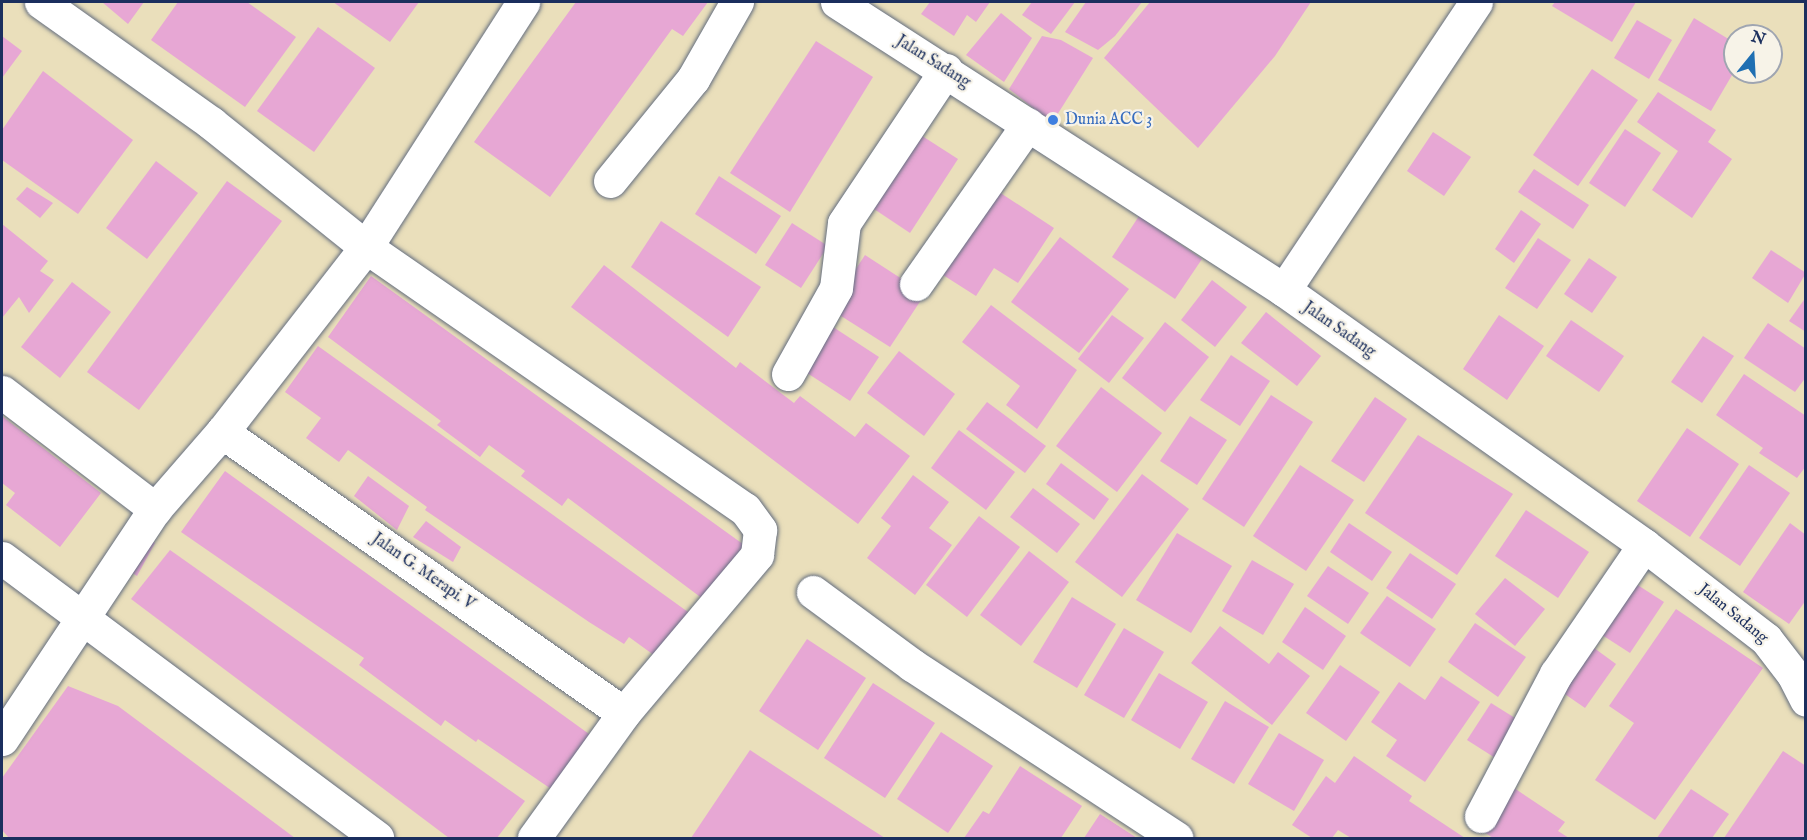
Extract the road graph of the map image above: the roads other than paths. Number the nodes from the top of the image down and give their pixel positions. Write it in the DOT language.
graph roads {
  1 [pos="41,2"];
  2 [pos="524,2"];
  3 [pos="737,2"];
  4 [pos="837,2"];
  5 [pos="1476,2"];
  6 [pos="946,70"];
  7 [pos="1028,124"];
  8 [pos="610,181"];
  9 [pos="366,247"];
  10 [pos="916,285"];
  11 [pos="1284,290"];
  12 [pos="788,374"];
  13 [pos="2,392"];
  14 [pos="222,432"];
  15 [pos="155,509"];
  16 [pos="1644,545"];
  17 [pos="2,558"];
  18 [pos="813,592"];
  19 [pos="83,619"];
  20 [pos="1806,700"];
  21 [pos="624,713"];
  22 [pos="2,739"];
  23 [pos="1481,816"];
  24 [pos="376,838"];
  25 [pos="534,838"];
  26 [pos="1172,838"];
  1 -- 9 [label="street"];
  2 -- 9 [label="street"];
  3 -- 8 [label="street"];
  4 -- 6 [label="street, Jalan Sadang"];
  5 -- 11 [label="street"];
  6 -- 7 [label="street, Jalan Sadang"];
  6 -- 12 [label="street"];
  7 -- 10 [label="street"];
  7 -- 11 [label="street, Jalan Sadang"];
  9 -- 14 [label="street"];
  9 -- 21 [label="street"];
  11 -- 16 [label="street, Jalan Sadang"];
  13 -- 15 [label="street"];
  14 -- 15 [label="street"];
  14 -- 21 [label="street, Jalan G. Merapi. V"];
  15 -- 19 [label="street"];
  16 -- 20 [label="street, Jalan Sadang"];
  16 -- 23 [label="street"];
  17 -- 19 [label="street"];
  18 -- 26 [label="street"];
  19 -- 22 [label="street"];
  19 -- 24 [label="street"];
  21 -- 25 [label="street"];
}
